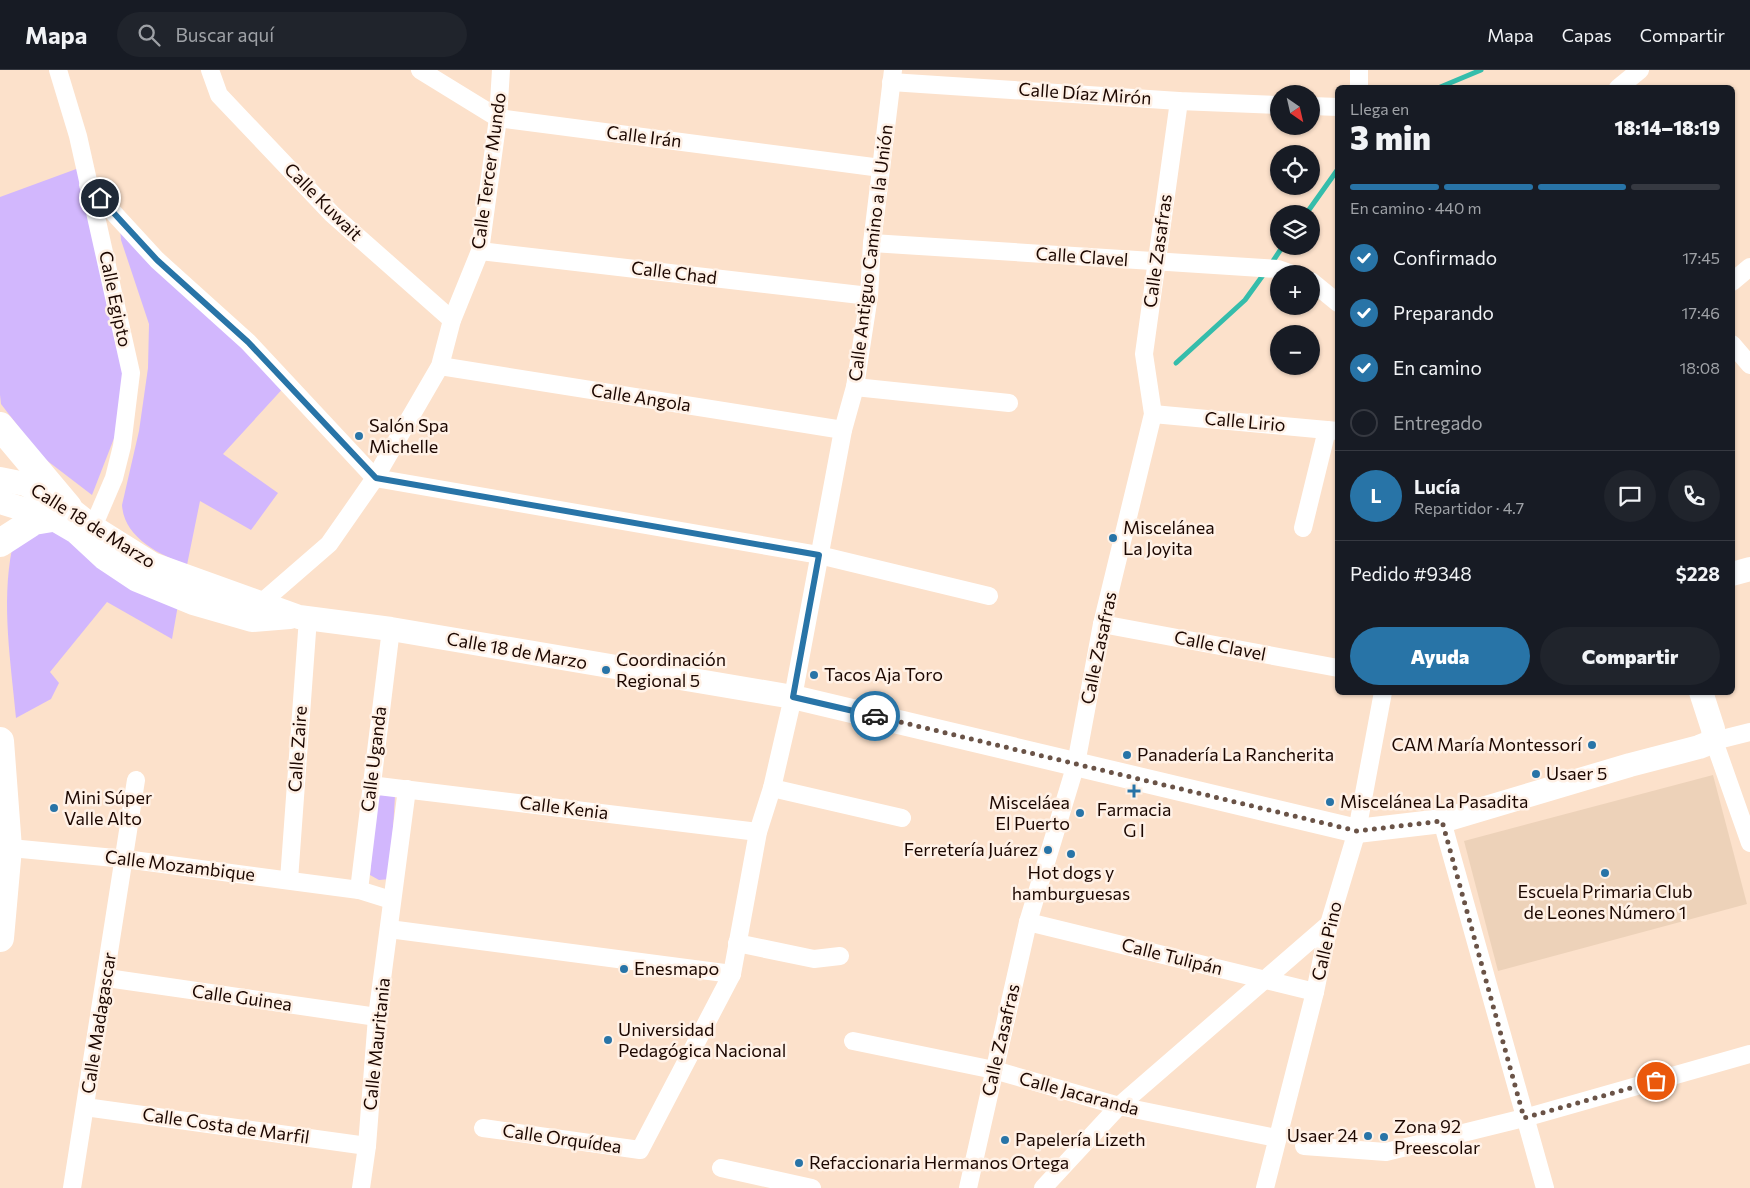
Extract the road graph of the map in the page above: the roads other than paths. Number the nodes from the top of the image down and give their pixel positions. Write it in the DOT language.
graph roads {
  1 [pos="58,70"];
  2 [pos="210,70"];
  3 [pos="420,70"];
  4 [pos="501,70"];
  5 [pos="1359,70"];
  6 [pos="1640,70"];
  7 [pos="892,76"];
  8 [pos="1359,85"];
  9 [pos="1622,85"];
  10 [pos="1179,101"];
  11 [pos="1270,105"];
  12 [pos="1320,106"];
  13 [pos="1335,107"];
  14 [pos="498,118"];
  15 [pos="881,168"];
  16 [pos="88,185"];
  17 [pos="872,243"];
  18 [pos="480,250"];
  19 [pos="1156,261"];
  20 [pos="1750,267"];
  21 [pos="1270,268"];
  22 [pos="1735,280"];
  23 [pos="1320,289"];
  24 [pos="869,296"];
  25 [pos="1335,301"];
  26 [pos="452,320"];
  27 [pos="1735,348"];
  28 [pos="1750,365"];
  29 [pos="440,366"];
  30 [pos="855,386"];
  31 [pos="1010,403"];
  32 [pos="1153,414"];
  33 [pos="0,426"];
  34 [pos="843,430"];
  35 [pos="1332,430"];
  36 [pos="376,478"];
  37 [pos="0,479"];
  38 [pos="0,502"];
  39 [pos="60,512"];
  40 [pos="93,527"];
  41 [pos="1303,528"];
  42 [pos="0,543"];
  43 [pos="819,555"];
  44 [pos="1750,569"];
  45 [pos="1735,573"];
  46 [pos="989,596"];
  47 [pos="256,611"];
  48 [pos="303,618"];
  49 [pos="1102,624"];
  50 [pos="391,630"];
  51 [pos="1335,667"];
  52 [pos="1381,695"];
  53 [pos="1702,695"];
  54 [pos="793,697"];
  55 [pos="1750,732"];
  56 [pos="0,740"];
  57 [pos="1714,741"];
  58 [pos="1076,764"];
  59 [pos="136,780"];
  60 [pos="370,785"];
  61 [pos="772,788"];
  62 [pos="407,789"];
  63 [pos="902,818"];
  64 [pos="1442,821"];
  65 [pos="1357,831"];
  66 [pos="758,832"];
  67 [pos="1750,843"];
  68 [pos="4,847"];
  69 [pos="125,859"];
  70 [pos="289,880"];
  71 [pos="359,890"];
  72 [pos="391,900"];
  73 [pos="1028,922"];
  74 [pos="1329,924"];
  75 [pos="390,929"];
  76 [pos="0,938"];
  77 [pos="738,943"];
  78 [pos="840,956"];
  79 [pos="732,974"];
  80 [pos="107,978"];
  81 [pos="1265,980"];
  82 [pos="1315,992"];
  83 [pos="377,1017"];
  84 [pos="853,1041"];
  85 [pos="1750,1054"];
  86 [pos="994,1070"];
  87 [pos="1119,1106"];
  88 [pos="85,1107"];
  89 [pos="1524,1118"];
  90 [pos="482,1128"];
  91 [pos="1276,1138"];
  92 [pos="367,1146"];
  93 [pos="1304,1146"];
  94 [pos="640,1150"];
  95 [pos="720,1168"];
  96 [pos="72,1188"];
  97 [pos="361,1188"];
  98 [pos="812,1188"];
  99 [pos="968,1188"];
  100 [pos="1043,1188"];
  101 [pos="1265,1188"];
  102 [pos="1545,1188"];
  1 -- 16 [label="street, Calle Egipto"];
  2 -- 26 [label="street, Calle Kuwait"];
  3 -- 14 [label="street, Calle Irán"];
  4 -- 14 [label="street, Calle Tercer Mundo"];
  5 -- 8 [label="street"];
  6 -- 9 [label="street"];
  7 -- 10 [label="street, Calle Díaz Mirón"];
  7 -- 15 [label="street, Calle Antiguo Camino a la Unión"];
  10 -- 11 [label="street, Calle Díaz Mirón"];
  10 -- 19 [label="street, Calle Zasafras"];
  12 -- 13 [label="street"];
  14 -- 15 [label="street, Calle Irán"];
  14 -- 18 [label="street, Calle Tercer Mundo"];
  15 -- 17 [label="street, Calle Antiguo Camino a la Unión"];
  16 -- 36 [label="street"];
  16 -- 40 [label="street, Calle Egipto"];
  17 -- 19 [label="street, Calle Clavel"];
  17 -- 24 [label="street, Calle Antiguo Camino a la Unión"];
  18 -- 24 [label="street, Calle Chad"];
  18 -- 26 [label="street, Calle Tercer Mundo"];
  19 -- 21 [label="street, Calle Clavel"];
  19 -- 32 [label="street, Calle Zasafras"];
  20 -- 22 [label="street"];
  23 -- 25 [label="street"];
  24 -- 30 [label="street, Calle Antiguo Camino a la Unión"];
  26 -- 29 [label="street, Calle Tercer Mundo"];
  27 -- 28 [label="street"];
  29 -- 34 [label="street, Calle Angola"];
  29 -- 36 [label="street, Calle Tercer Mundo"];
  30 -- 31 [label="street"];
  30 -- 34 [label="street, Calle Antiguo Camino a la Unión"];
  32 -- 35 [label="street, Calle Lirio"];
  32 -- 49 [label="street, Calle Zasafras"];
  33 -- 39 [label="main road"];
  34 -- 43 [label="street, Calle Antiguo Camino a la Unión"];
  35 -- 41 [label="street"];
  36 -- 43 [label="street"];
  36 -- 47 [label="street, Calle Tercer Mundo"];
  37 -- 39 [label="street, Calle 18 de Marzo"];
  38 -- 39 [label="street, Calle 18 de Marzo"];
  39 -- 40 [label="street, Calle 18 de Marzo"];
  39 -- 42 [label="main road"];
  39 -- 47 [label="street, Calle 18 de Marzo"];
  40 -- 47 [label="street, Calle 18 de Marzo"];
  43 -- 46 [label="street"];
  43 -- 54 [label="street, Calle Antiguo Camino a la Unión"];
  44 -- 45 [label="street"];
  47 -- 48 [label="street, Calle 18 de Marzo"];
  48 -- 50 [label="street, Calle 18 de Marzo"];
  48 -- 70 [label="street, Calle Zaire"];
  49 -- 51 [label="street, Calle Clavel"];
  49 -- 58 [label="street, Calle Zasafras"];
  50 -- 54 [label="street, Calle 18 de Marzo"];
  50 -- 60 [label="street, Calle Uganda"];
  52 -- 65 [label="street, Calle Pino"];
  53 -- 57 [label="street"];
  54 -- 58 [label="street, Calle 18 de Marzo"];
  54 -- 61 [label="street, Calle Antiguo Camino a la Unión"];
  55 -- 57 [label="street"];
  56 -- 68 [label="main road"];
  57 -- 64 [label="street"];
  57 -- 67 [label="street"];
  58 -- 65 [label="street, Calle 18 de Marzo"];
  58 -- 73 [label="street, Calle Zasafras"];
  59 -- 69 [label="street, Calle Madagascar"];
  60 -- 62 [label="street, Calle Kenia"];
  60 -- 71 [label="street, Calle Uganda"];
  61 -- 63 [label="street"];
  61 -- 66 [label="street, Calle Antiguo Camino a la Unión"];
  62 -- 66 [label="street, Calle Kenia"];
  62 -- 72 [label="street, Calle Mauritania"];
  64 -- 65 [label="street"];
  64 -- 89 [label="street"];
  65 -- 74 [label="street, Calle Pino"];
  66 -- 77 [label="street, Calle Antiguo Camino a la Unión"];
  68 -- 69 [label="street, Calle Mozambique"];
  68 -- 76 [label="main road"];
  69 -- 70 [label="street, Calle Mozambique"];
  69 -- 80 [label="street, Calle Madagascar"];
  70 -- 71 [label="street, Calle Mozambique"];
  71 -- 72 [label="street"];
  72 -- 75 [label="street, Calle Mauritania"];
  73 -- 81 [label="street, Calle Tulipán"];
  73 -- 86 [label="street, Calle Zasafras"];
  74 -- 81 [label="street"];
  74 -- 82 [label="street, Calle Pino"];
  75 -- 79 [label="street"];
  75 -- 83 [label="street, Calle Mauritania"];
  77 -- 78 [label="street"];
  77 -- 79 [label="street, Calle Antiguo Camino a la Unión"];
  79 -- 94 [label="street, Calle Antiguo Camino a la Unión"];
  80 -- 83 [label="street, Calle Guinea"];
  80 -- 88 [label="street, Calle Madagascar"];
  81 -- 82 [label="street, Calle Tulipán"];
  81 -- 87 [label="street"];
  82 -- 91 [label="street, Calle Pino"];
  83 -- 92 [label="street, Calle Mauritania"];
  84 -- 86 [label="street, Calle Jacaranda"];
  85 -- 89 [label="street"];
  86 -- 87 [label="street, Calle Jacaranda"];
  86 -- 99 [label="street, Calle Zasafras"];
  87 -- 91 [label="street, Calle Jacaranda"];
  87 -- 100 [label="street"];
  88 -- 92 [label="street, Calle Costa de Marfil"];
  88 -- 96 [label="street, Calle Madagascar"];
  89 -- 93 [label="street"];
  89 -- 102 [label="street"];
  90 -- 94 [label="street, Calle Orquídea"];
  91 -- 101 [label="street, Calle Pino"];
  92 -- 97 [label="street, Calle Mauritania"];
  95 -- 98 [label="street"];
}
